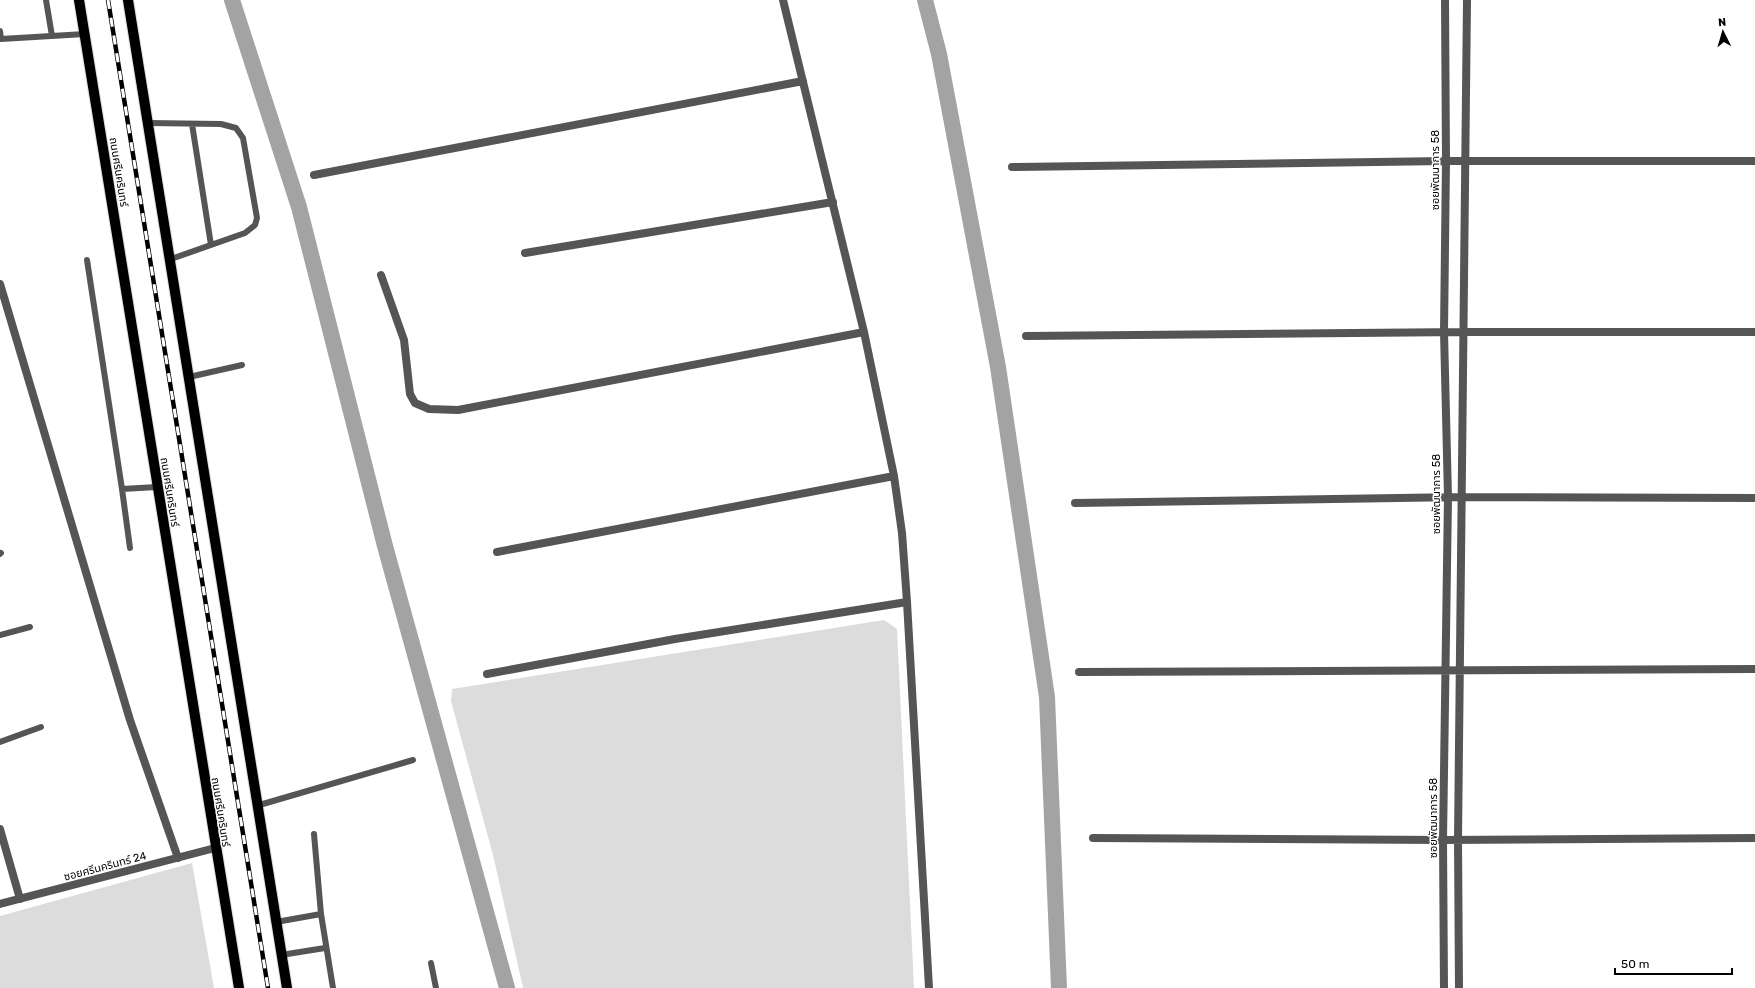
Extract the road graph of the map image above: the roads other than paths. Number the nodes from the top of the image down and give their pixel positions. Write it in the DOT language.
graph roads {
  1 [pos="46,0"];
  2 [pos="79,0"];
  3 [pos="128,0"];
  4 [pos="783,0"];
  5 [pos="1445,0"];
  6 [pos="1467,0"];
  7 [pos="0,31"];
  8 [pos="85,34"];
  9 [pos="52,36"];
  10 [pos="803,81"];
  11 [pos="148,123"];
  12 [pos="192,124"];
  13 [pos="1446,161"];
  14 [pos="1466,161"];
  15 [pos="1755,162"];
  16 [pos="1012,167"];
  17 [pos="314,175"];
  18 [pos="833,202"];
  19 [pos="211,245"];
  20 [pos="525,253"];
  21 [pos="171,259"];
  22 [pos="87,260"];
  23 [pos="381,275"];
  24 [pos="0,284"];
  25 [pos="864,332"];
  26 [pos="1444,332"];
  27 [pos="1464,332"];
  28 [pos="1755,332"];
  29 [pos="1026,336"];
  30 [pos="242,365"];
  31 [pos="189,377"];
  32 [pos="894,476"];
  33 [pos="157,487"];
  34 [pos="122,489"];
  35 [pos="1448,497"];
  36 [pos="1462,497"];
  37 [pos="1755,498"];
  38 [pos="1075,503"];
  39 [pos="130,548"];
  40 [pos="497,552"];
  41 [pos="907,602"];
  42 [pos="30,627"];
  43 [pos="0,635"];
  44 [pos="1755,669"];
  45 [pos="1460,670"];
  46 [pos="1445,671"];
  47 [pos="1079,672"];
  48 [pos="487,674"];
  49 [pos="40,727"];
  50 [pos="0,742"];
  51 [pos="413,760"];
  52 [pos="256,806"];
  53 [pos="0,829"];
  54 [pos="314,834"];
  55 [pos="1093,838"];
  56 [pos="1755,838"];
  57 [pos="1458,839"];
  58 [pos="1443,840"];
  59 [pos="215,848"];
  60 [pos="178,858"];
  61 [pos="20,899"];
  62 [pos="0,904"];
  63 [pos="321,914"];
  64 [pos="276,922"];
  65 [pos="325,948"];
  66 [pos="281,955"];
  67 [pos="431,963"];
  68 [pos="239,988"];
  69 [pos="287,988"];
  70 [pos="333,988"];
  71 [pos="436,988"];
  72 [pos="929,988"];
  73 [pos="1444,988"];
  74 [pos="1459,988"];
  1 -- 9 [label="lane"];
  2 -- 8 [label="main road, ถนนศรีนครินทร์"];
  3 -- 11 [label="main road"];
  4 -- 10 [label="street"];
  5 -- 13 [label="street, ซอยพัฒนาการ 58"];
  6 -- 14 [label="street"];
  7 -- 9 [label="lane"];
  8 -- 9 [label="lane"];
  8 -- 33 [label="main road, ถนนศรีนครินทร์"];
  10 -- 17 [label="street"];
  10 -- 18 [label="street"];
  11 -- 12 [label="lane"];
  11 -- 21 [label="main road"];
  12 -- 19 [label="lane"];
  12 -- 19 [label="lane"];
  13 -- 14 [label="street"];
  13 -- 16 [label="street"];
  13 -- 26 [label="street, ซอยพัฒนาการ 58"];
  14 -- 15 [label="street"];
  14 -- 27 [label="street"];
  18 -- 20 [label="street"];
  18 -- 25 [label="street"];
  19 -- 21 [label="lane"];
  21 -- 31 [label="main road"];
  22 -- 34 [label="lane"];
  23 -- 25 [label="street"];
  24 -- 60 [label="street"];
  25 -- 32 [label="street"];
  26 -- 27 [label="street"];
  26 -- 29 [label="street"];
  26 -- 35 [label="street, ซอยพัฒนาการ 58"];
  27 -- 28 [label="street"];
  27 -- 36 [label="street"];
  30 -- 31 [label="lane"];
  31 -- 52 [label="main road"];
  32 -- 40 [label="street"];
  32 -- 41 [label="street"];
  33 -- 34 [label="lane"];
  33 -- 59 [label="main road, ถนนศรีนครินทร์"];
  34 -- 39 [label="lane"];
  35 -- 36 [label="street"];
  35 -- 38 [label="street"];
  35 -- 46 [label="street, ซอยพัฒนาการ 58"];
  36 -- 37 [label="street"];
  36 -- 45 [label="street"];
  41 -- 48 [label="street"];
  41 -- 72 [label="street"];
  42 -- 43 [label="lane"];
  44 -- 45 [label="street"];
  45 -- 46 [label="street"];
  45 -- 57 [label="street"];
  46 -- 47 [label="street"];
  46 -- 58 [label="street, ซอยพัฒนาการ 58"];
  49 -- 50 [label="lane"];
  51 -- 52 [label="lane"];
  52 -- 64 [label="main road"];
  53 -- 61 [label="street"];
  54 -- 63 [label="lane"];
  55 -- 58 [label="street"];
  56 -- 57 [label="street"];
  57 -- 58 [label="street"];
  57 -- 74 [label="street"];
  58 -- 73 [label="street, ซอยพัฒนาการ 58"];
  59 -- 60 [label="street, ซอยศรีนครินทร์ 24"];
  59 -- 68 [label="main road, ถนนศรีนครินทร์"];
  60 -- 61 [label="street, ซอยศรีนครินทร์ 24"];
  61 -- 62 [label="street, ซอยศรีนครินทร์ 24"];
  63 -- 64 [label="lane"];
  63 -- 65 [label="lane"];
  64 -- 66 [label="main road"];
  65 -- 66 [label="lane"];
  65 -- 70 [label="lane"];
  66 -- 69 [label="main road"];
  67 -- 71 [label="lane"];
}
